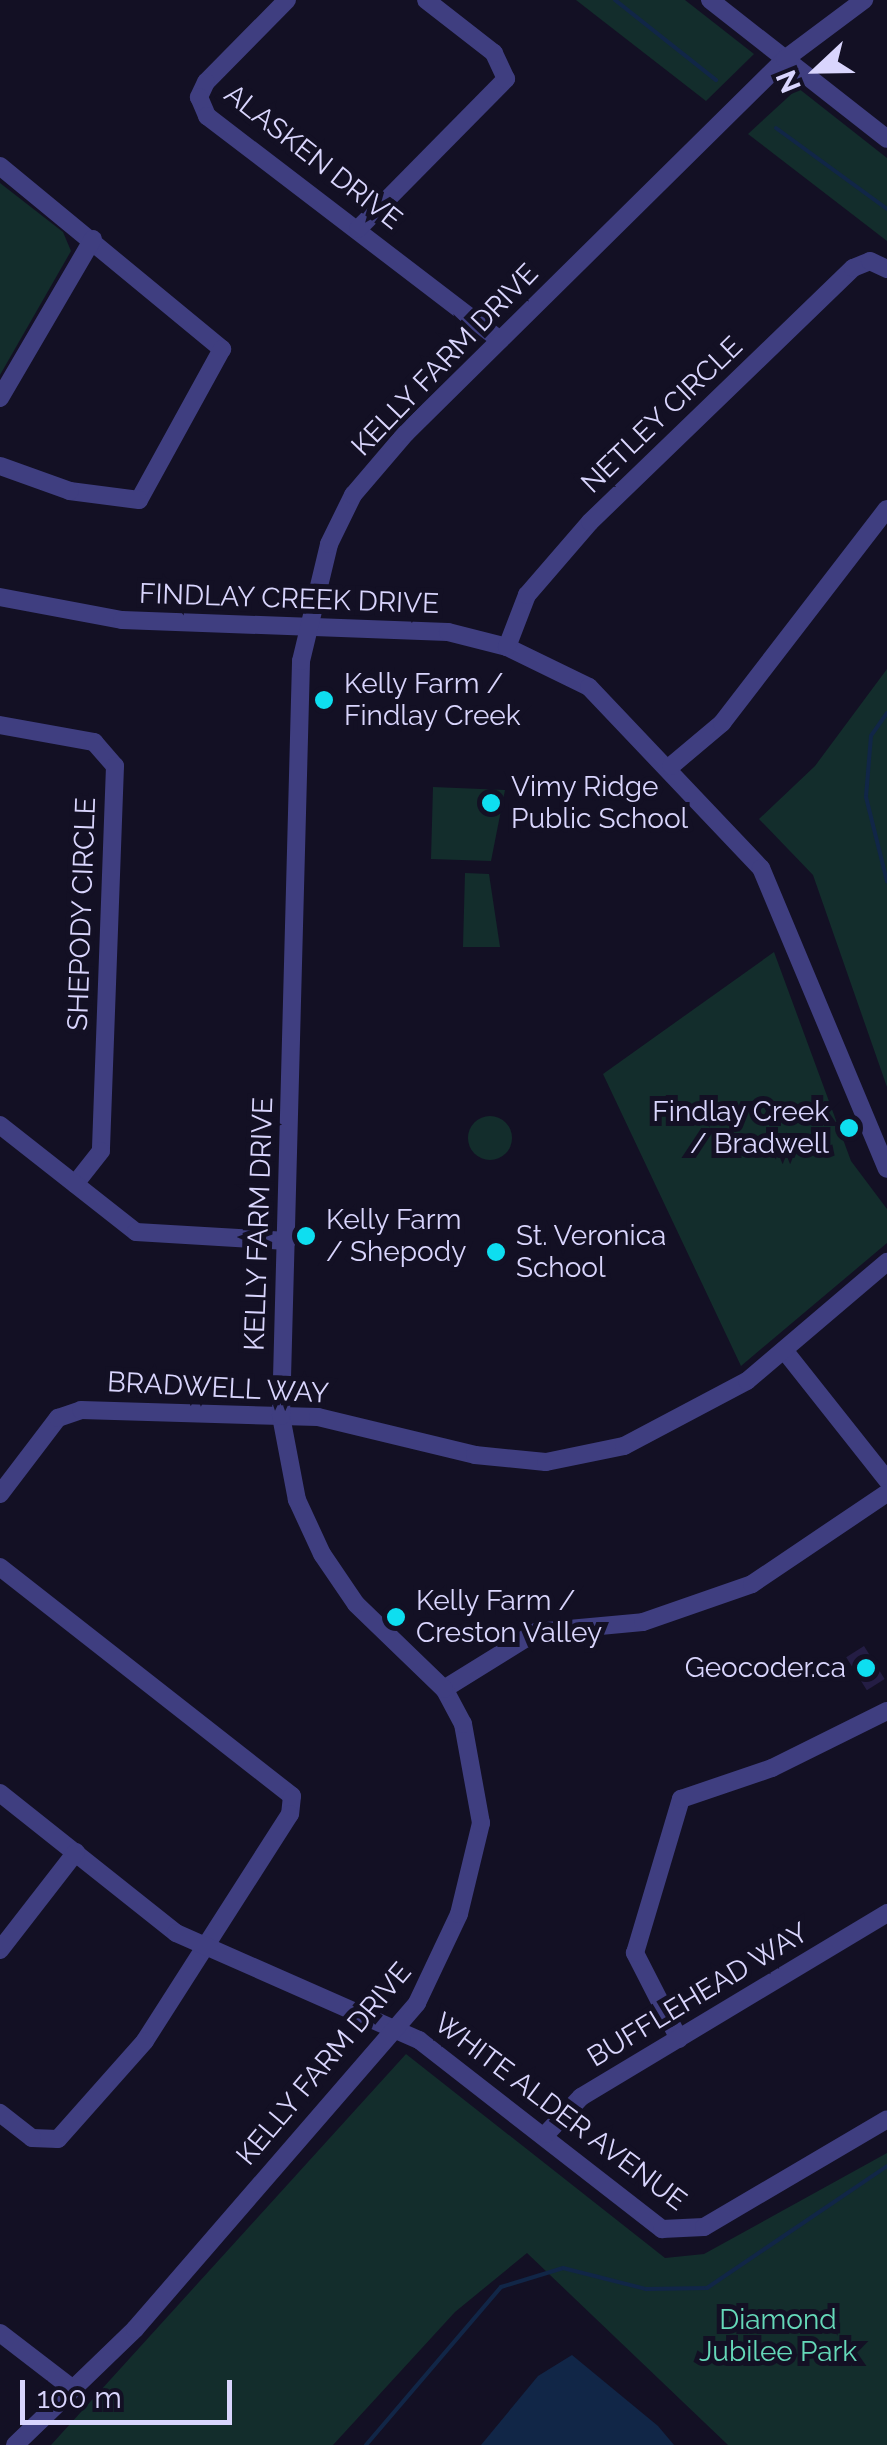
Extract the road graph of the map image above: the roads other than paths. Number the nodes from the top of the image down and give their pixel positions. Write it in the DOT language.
graph roads {
  1 [pos="286,0"];
  2 [pos="426,0"];
  3 [pos="710,0"];
  4 [pos="864,0"];
  5 [pos="785,59"];
  6 [pos="887,139"];
  7 [pos="0,166"];
  8 [pos="358,228"];
  9 [pos="93,238"];
  10 [pos="887,269"];
  11 [pos="500,340"];
  12 [pos="0,398"];
  13 [pos="0,466"];
  14 [pos="887,509"];
  15 [pos="0,597"];
  16 [pos="304,626"];
  17 [pos="507,646"];
  18 [pos="0,726"];
  19 [pos="672,766"];
  20 [pos="0,1125"];
  21 [pos="887,1169"];
  22 [pos="75,1184"];
  23 [pos="287,1241"];
  24 [pos="887,1262"];
  25 [pos="784,1350"];
  26 [pos="281,1416"];
  27 [pos="887,1480"];
  28 [pos="887,1493"];
  29 [pos="0,1494"];
  30 [pos="0,1567"];
  31 [pos="444,1689"];
  32 [pos="887,1710"];
  33 [pos="0,1793"];
  34 [pos="76,1852"];
  35 [pos="887,1913"];
  36 [pos="204,1949"];
  37 [pos="0,1950"];
  38 [pos="396,2027"];
  39 [pos="678,2039"];
  40 [pos="0,2113"];
  41 [pos="887,2119"];
  42 [pos="546,2134"];
  43 [pos="0,2332"];
  44 [pos="72,2390"];
  45 [pos="15,2445"];
  1 -- 8 [label="street, ALASKEN DRIVE"];
  2 -- 8 [label="street"];
  3 -- 5 [label="street"];
  4 -- 5 [label="street, KELLY FARM DRIVE"];
  5 -- 6 [label="street"];
  5 -- 11 [label="street, KELLY FARM DRIVE"];
  7 -- 9 [label="street"];
  8 -- 11 [label="street, ALASKEN DRIVE"];
  9 -- 12 [label="street"];
  9 -- 13 [label="street"];
  10 -- 17 [label="street, NETLEY CIRCLE"];
  11 -- 16 [label="street, KELLY FARM DRIVE"];
  14 -- 19 [label="street"];
  15 -- 16 [label="street, FINDLAY CREEK DRIVE"];
  16 -- 17 [label="street, FINDLAY CREEK DRIVE"];
  16 -- 23 [label="street, KELLY FARM DRIVE"];
  17 -- 19 [label="street, FINDLAY CREEK DRIVE"];
  18 -- 22 [label="street, SHEPODY CIRCLE"];
  19 -- 21 [label="street, FINDLAY CREEK DRIVE"];
  20 -- 22 [label="street"];
  22 -- 23 [label="street"];
  23 -- 26 [label="street, KELLY FARM DRIVE"];
  24 -- 25 [label="street, BRADWELL WAY"];
  25 -- 26 [label="street, BRADWELL WAY"];
  25 -- 27 [label="street"];
  26 -- 29 [label="street, BRADWELL WAY"];
  26 -- 31 [label="street, KELLY FARM DRIVE"];
  28 -- 31 [label="street"];
  30 -- 36 [label="street"];
  31 -- 38 [label="street, KELLY FARM DRIVE"];
  32 -- 39 [label="street"];
  33 -- 34 [label="street, WHITE ALDER AVENUE"];
  34 -- 36 [label="street, WHITE ALDER AVENUE"];
  34 -- 37 [label="street"];
  35 -- 39 [label="street, BUFFLEHEAD WAY"];
  36 -- 38 [label="street, WHITE ALDER AVENUE"];
  36 -- 40 [label="street"];
  38 -- 42 [label="street, WHITE ALDER AVENUE"];
  38 -- 44 [label="street, KELLY FARM DRIVE"];
  39 -- 42 [label="street, BUFFLEHEAD WAY"];
  41 -- 42 [label="street, WHITE ALDER AVENUE"];
  43 -- 44 [label="street"];
  44 -- 45 [label="street, KELLY FARM DRIVE"];
}
